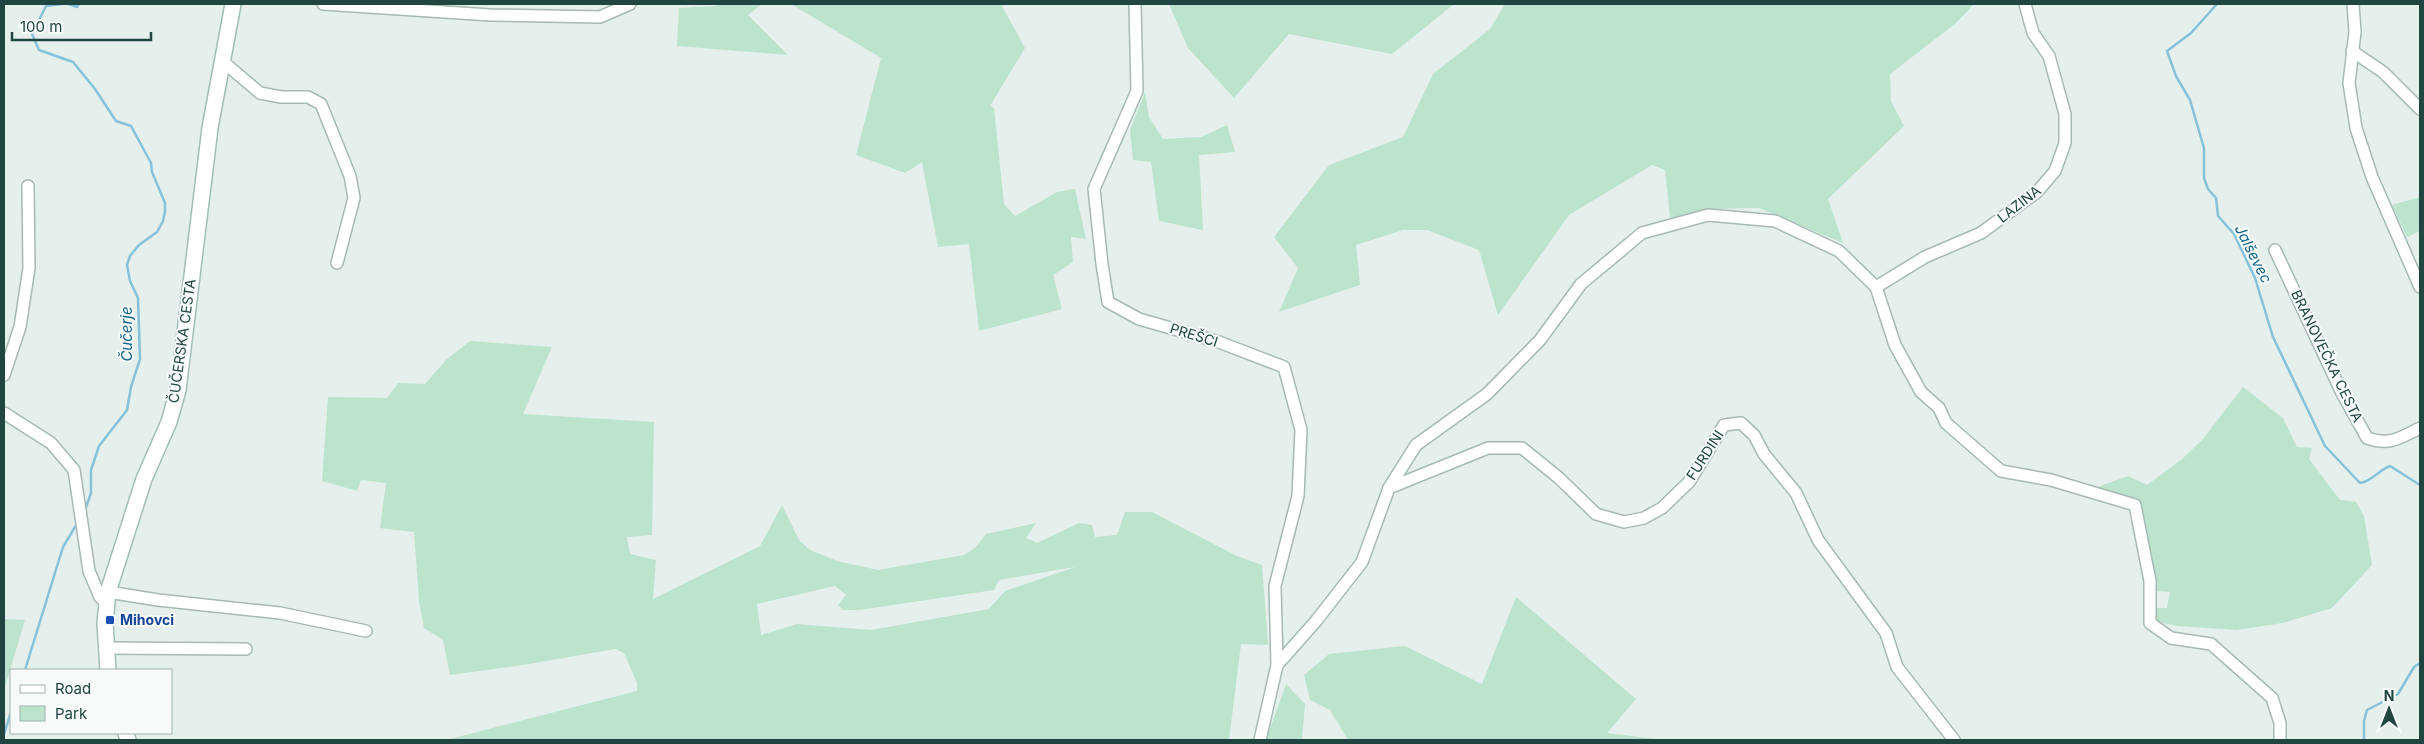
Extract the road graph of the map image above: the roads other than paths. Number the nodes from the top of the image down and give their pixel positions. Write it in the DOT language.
graph roads {
  1 [pos="233,4"];
  2 [pos="323,4"];
  3 [pos="630,4"];
  4 [pos="1134,4"];
  5 [pos="2025,4"];
  6 [pos="2353,4"];
  7 [pos="2352,51"];
  8 [pos="221,60"];
  9 [pos="2420,109"];
  10 [pos="28,186"];
  11 [pos="2275,250"];
  12 [pos="337,262"];
  13 [pos="1876,287"];
  14 [pos="2420,287"];
  15 [pos="4,374"];
  16 [pos="4,413"];
  17 [pos="2420,428"];
  18 [pos="1389,488"];
  19 [pos="92,579"];
  20 [pos="108,592"];
  21 [pos="366,631"];
  22 [pos="105,648"];
  23 [pos="246,649"];
  24 [pos="1277,666"];
  25 [pos="108,669"];
  26 [pos="1260,740"];
  27 [pos="1954,740"];
  28 [pos="2280,740"];
  1 -- 8 [label="street, ČUČERSKA CESTA"];
  2 -- 3 [label="street"];
  4 -- 24 [label="street, PREŠCI"];
  5 -- 13 [label="street, LAZINA"];
  6 -- 7 [label="street"];
  7 -- 9 [label="street"];
  7 -- 14 [label="street"];
  8 -- 12 [label="street"];
  8 -- 20 [label="street, ČUČERSKA CESTA"];
  10 -- 15 [label="street"];
  11 -- 17 [label="street, BRANOVEČKA CESTA"];
  13 -- 18 [label="street"];
  13 -- 28 [label="street"];
  16 -- 19 [label="street"];
  18 -- 24 [label="street"];
  18 -- 27 [label="street, FURDINI"];
  19 -- 20 [label="street"];
  19 -- 20 [label="street"];
  20 -- 21 [label="street"];
  20 -- 22 [label="street, ČUČERSKA CESTA"];
  22 -- 23 [label="street"];
  22 -- 25 [label="street, ČUČERSKA CESTA"];
  24 -- 26 [label="street"];
}
